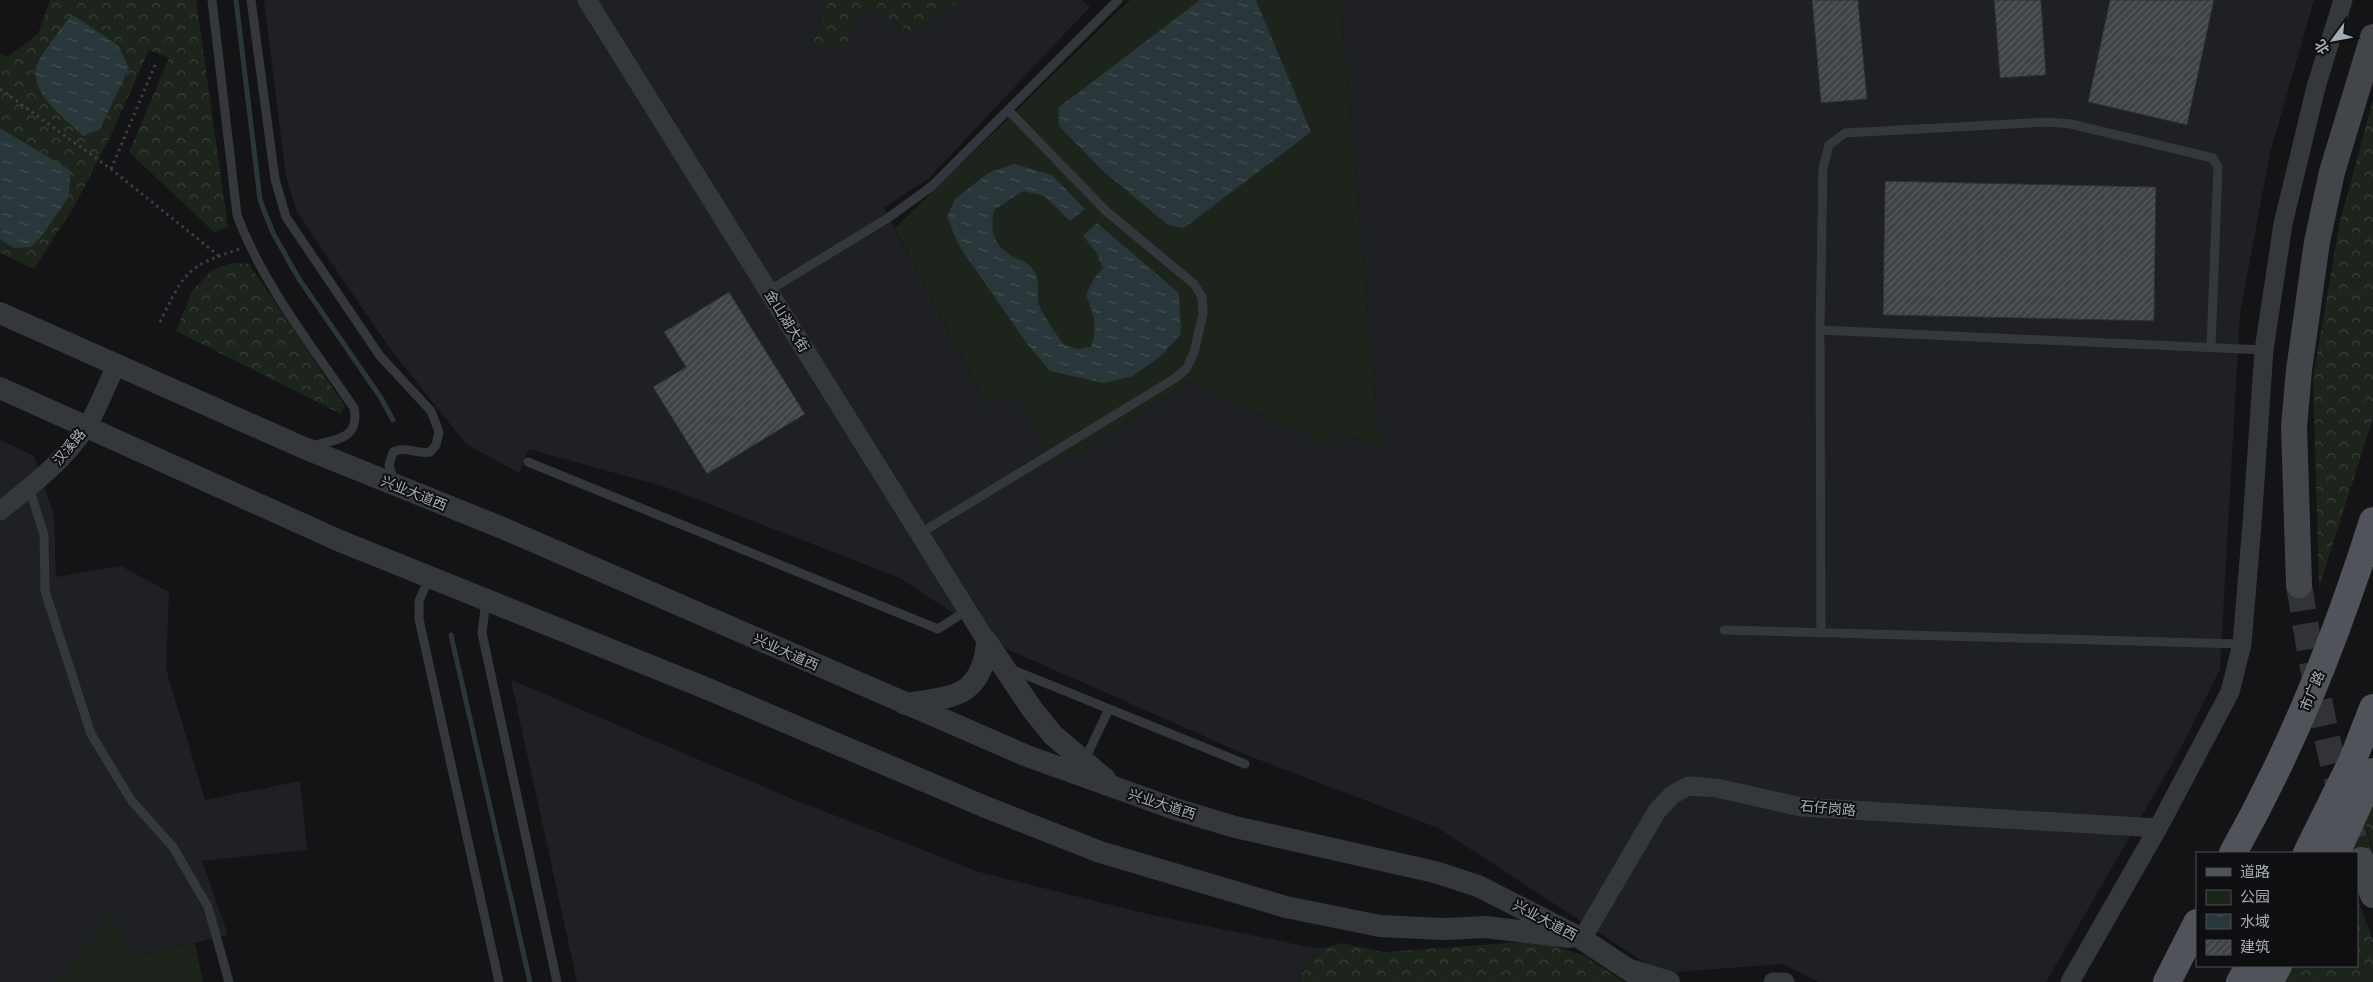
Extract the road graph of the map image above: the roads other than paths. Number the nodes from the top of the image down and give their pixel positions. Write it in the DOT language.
graph roads {
  1 [pos="212,0"];
  2 [pos="251,0"];
  3 [pos="587,0"];
  4 [pos="1118,0"];
  5 [pos="2343,0"];
  6 [pos="2373,37"];
  7 [pos="1008,110"];
  8 [pos="768,291"];
  9 [pos="0,313"];
  10 [pos="1820,330"];
  11 [pos="2211,348"];
  12 [pos="2264,350"];
  13 [pos="116,366"];
  14 [pos="0,388"];
  15 [pos="87,427"];
  16 [pos="304,448"];
  17 [pos="528,462"];
  18 [pos="395,486"];
  19 [pos="30,487"];
  20 [pos="0,511"];
  21 [pos="2373,520"];
  22 [pos="919,534"];
  23 [pos="429,577"];
  24 [pos="2299,585"];
  25 [pos="486,600"];
  26 [pos="966,611"];
  27 [pos="1724,630"];
  28 [pos="1821,633"];
  29 [pos="987,642"];
  30 [pos="2242,644"];
  31 [pos="1003,666"];
  32 [pos="905,704"];
  33 [pos="2373,708"];
  34 [pos="1109,709"];
  35 [pos="1084,762"];
  36 [pos="1245,764"];
  37 [pos="2373,772"];
  38 [pos="1142,797"];
  39 [pos="2158,828"];
  40 [pos="2234,852"];
  41 [pos="2307,852"];
  42 [pos="2349,852"];
  43 [pos="2358,872"];
  44 [pos="2373,895"];
  45 [pos="2196,925"];
  46 [pos="1582,939"];
  47 [pos="2248,967"];
  48 [pos="2277,967"];
  49 [pos="1638,976"];
  50 [pos="229,982"];
  51 [pos="499,982"];
  52 [pos="557,982"];
  53 [pos="1669,982"];
  54 [pos="1773,982"];
  55 [pos="1786,982"];
  56 [pos="2070,982"];
  57 [pos="2167,982"];
  58 [pos="2240,982"];
  59 [pos="2269,982"];
  1 -- 16 [label="lane"];
  2 -- 18 [label="lane"];
  3 -- 8 [label="street, 金山湖大街"];
  4 -- 7 [label="lane"];
  5 -- 12 [label="street"];
  6 -- 24 [label="main road"];
  7 -- 8 [label="lane"];
  7 -- 22 [label="lane"];
  8 -- 22 [label="street, 金山湖大街"];
  9 -- 13 [label="street, 兴业大道西"];
  10 -- 11 [label="lane"];
  10 -- 11 [label="lane"];
  10 -- 28 [label="lane"];
  11 -- 12 [label="lane"];
  12 -- 30 [label="street"];
  13 -- 15 [label="street, 汉溪路"];
  13 -- 16 [label="street, 兴业大道西"];
  14 -- 15 [label="street, 兴业大道西"];
  15 -- 19 [label="street, 汉溪路"];
  15 -- 23 [label="street, 兴业大道西"];
  16 -- 18 [label="street, 兴业大道西"];
  17 -- 26 [label="lane"];
  18 -- 32 [label="street, 兴业大道西"];
  19 -- 20 [label="street, 汉溪路"];
  19 -- 50 [label="lane"];
  21 -- 40 [label="main road, 市广路"];
  22 -- 26 [label="street, 金山湖大街"];
  23 -- 25 [label="street, 兴业大道西"];
  23 -- 51 [label="lane"];
  25 -- 46 [label="street, 兴业大道西"];
  25 -- 52 [label="lane"];
  26 -- 29 [label="street, 金山湖大街"];
  27 -- 28 [label="lane"];
  28 -- 30 [label="lane"];
  29 -- 31 [label="street"];
  29 -- 32 [label="street"];
  30 -- 39 [label="street"];
  31 -- 34 [label="lane"];
  31 -- 35 [label="street"];
  32 -- 38 [label="street, 兴业大道西"];
  33 -- 41 [label="main road"];
  34 -- 35 [label="lane"];
  34 -- 36 [label="lane"];
  35 -- 38 [label="street"];
  37 -- 42 [label="main road"];
  38 -- 46 [label="street, 兴业大道西"];
  39 -- 46 [label="street, 石仔岗路"];
  39 -- 56 [label="street"];
  43 -- 44 [label="main road"];
  45 -- 57 [label="main road"];
  46 -- 49 [label="street"];
  47 -- 58 [label="main road"];
  48 -- 59 [label="main road"];
  49 -- 53 [label="street"];
  54 -- 55 [label="street"];
}
